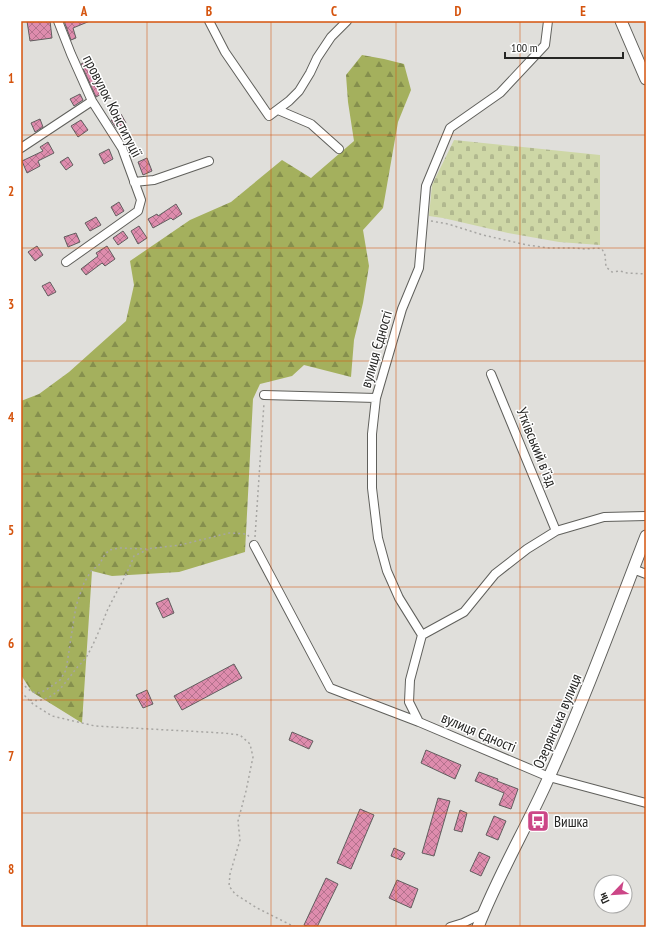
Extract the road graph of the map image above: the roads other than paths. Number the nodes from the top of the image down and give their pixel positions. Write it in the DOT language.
graph roads {
  1 [pos="58,21"];
  2 [pos="209,21"];
  3 [pos="347,21"];
  4 [pos="548,21"];
  5 [pos="622,21"];
  6 [pos="646,78"];
  7 [pos="92,101"];
  8 [pos="278,110"];
  9 [pos="21,148"];
  10 [pos="340,149"];
  11 [pos="209,161"];
  12 [pos="134,182"];
  13 [pos="66,262"];
  14 [pos="492,374"];
  15 [pos="264,395"];
  16 [pos="376,398"];
  17 [pos="646,516"];
  18 [pos="556,531"];
  19 [pos="646,536"];
  20 [pos="254,545"];
  21 [pos="633,569"];
  22 [pos="646,574"];
  23 [pos="422,634"];
  24 [pos="419,722"];
  25 [pos="549,777"];
  26 [pos="646,803"];
  27 [pos="484,913"];
  28 [pos="450,927"];
  29 [pos="478,927"];
  1 -- 7 [label="street, провулок Конституції"];
  2 -- 8 [label="street"];
  3 -- 8 [label="street"];
  4 -- 16 [label="street, вулиця Єдності"];
  5 -- 6 [label="street"];
  7 -- 9 [label="street"];
  7 -- 12 [label="street, провулок Конституції"];
  8 -- 10 [label="street"];
  11 -- 12 [label="street"];
  12 -- 13 [label="street, провулок Конституції"];
  14 -- 18 [label="street, Утківський в'їзд"];
  15 -- 16 [label="street"];
  16 -- 23 [label="street, вулиця Єдності"];
  17 -- 18 [label="street"];
  18 -- 23 [label="street"];
  19 -- 21 [label="street, Озерянська вулиця"];
  20 -- 24 [label="street, вулиця Єдності"];
  21 -- 22 [label="street"];
  21 -- 25 [label="street, Озерянська вулиця"];
  23 -- 24 [label="street, вулиця Єдності"];
  24 -- 25 [label="street, вулиця Єдності"];
  25 -- 26 [label="street, вулиця Єдності"];
  25 -- 27 [label="street, Озерянська вулиця"];
  27 -- 28 [label="street"];
  27 -- 29 [label="street, Озерянська вулиця"];
}
